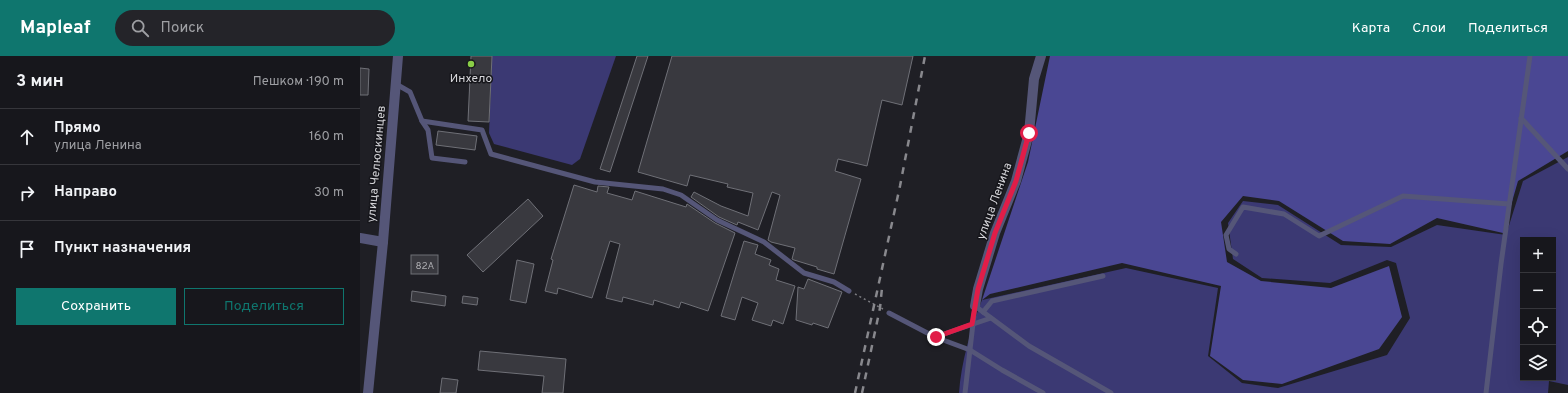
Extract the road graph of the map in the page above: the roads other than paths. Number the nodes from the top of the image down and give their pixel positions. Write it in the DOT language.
graph roads {
  1 [pos="398,56"];
  2 [pos="1041,56"];
  3 [pos="1530,56"];
  4 [pos="396,84"];
  5 [pos="1521,118"];
  6 [pos="422,121"];
  7 [pos="465,162"];
  8 [pos="1568,169"];
  9 [pos="1509,204"];
  10 [pos="360,238"];
  11 [pos="383,242"];
  12 [pos="1236,254"];
  13 [pos="1103,276"];
  14 [pos="850,291"];
  15 [pos="979,309"];
  16 [pos="889,313"];
  17 [pos="991,318"];
  18 [pos="972,324"];
  19 [pos="936,337"];
  20 [pos="970,350"];
  21 [pos="1041,392"];
  22 [pos="368,393"];
  23 [pos="965,393"];
  24 [pos="1112,393"];
  25 [pos="1486,393"];
  1 -- 4 [label="street, улица Челюскинцев"];
  2 -- 15 [label="street, улица Ленина"];
  3 -- 5 [label="lane"];
  4 -- 6 [label="lane"];
  4 -- 11 [label="street, улица Челюскинцев"];
  5 -- 8 [label="lane"];
  5 -- 9 [label="lane"];
  6 -- 7 [label="lane"];
  6 -- 14 [label="lane"];
  9 -- 12 [label="lane"];
  9 -- 25 [label="lane"];
  10 -- 11 [label="street"];
  11 -- 22 [label="street, улица Челюскинцев"];
  13 -- 15 [label="lane"];
  15 -- 17 [label="lane"];
  15 -- 18 [label="lane"];
  16 -- 19 [label="lane"];
  17 -- 18 [label="lane"];
  17 -- 24 [label="lane"];
  18 -- 19 [label="lane"];
  18 -- 20 [label="lane"];
  19 -- 20 [label="lane"];
  20 -- 21 [label="lane"];
  20 -- 23 [label="lane"];
}
